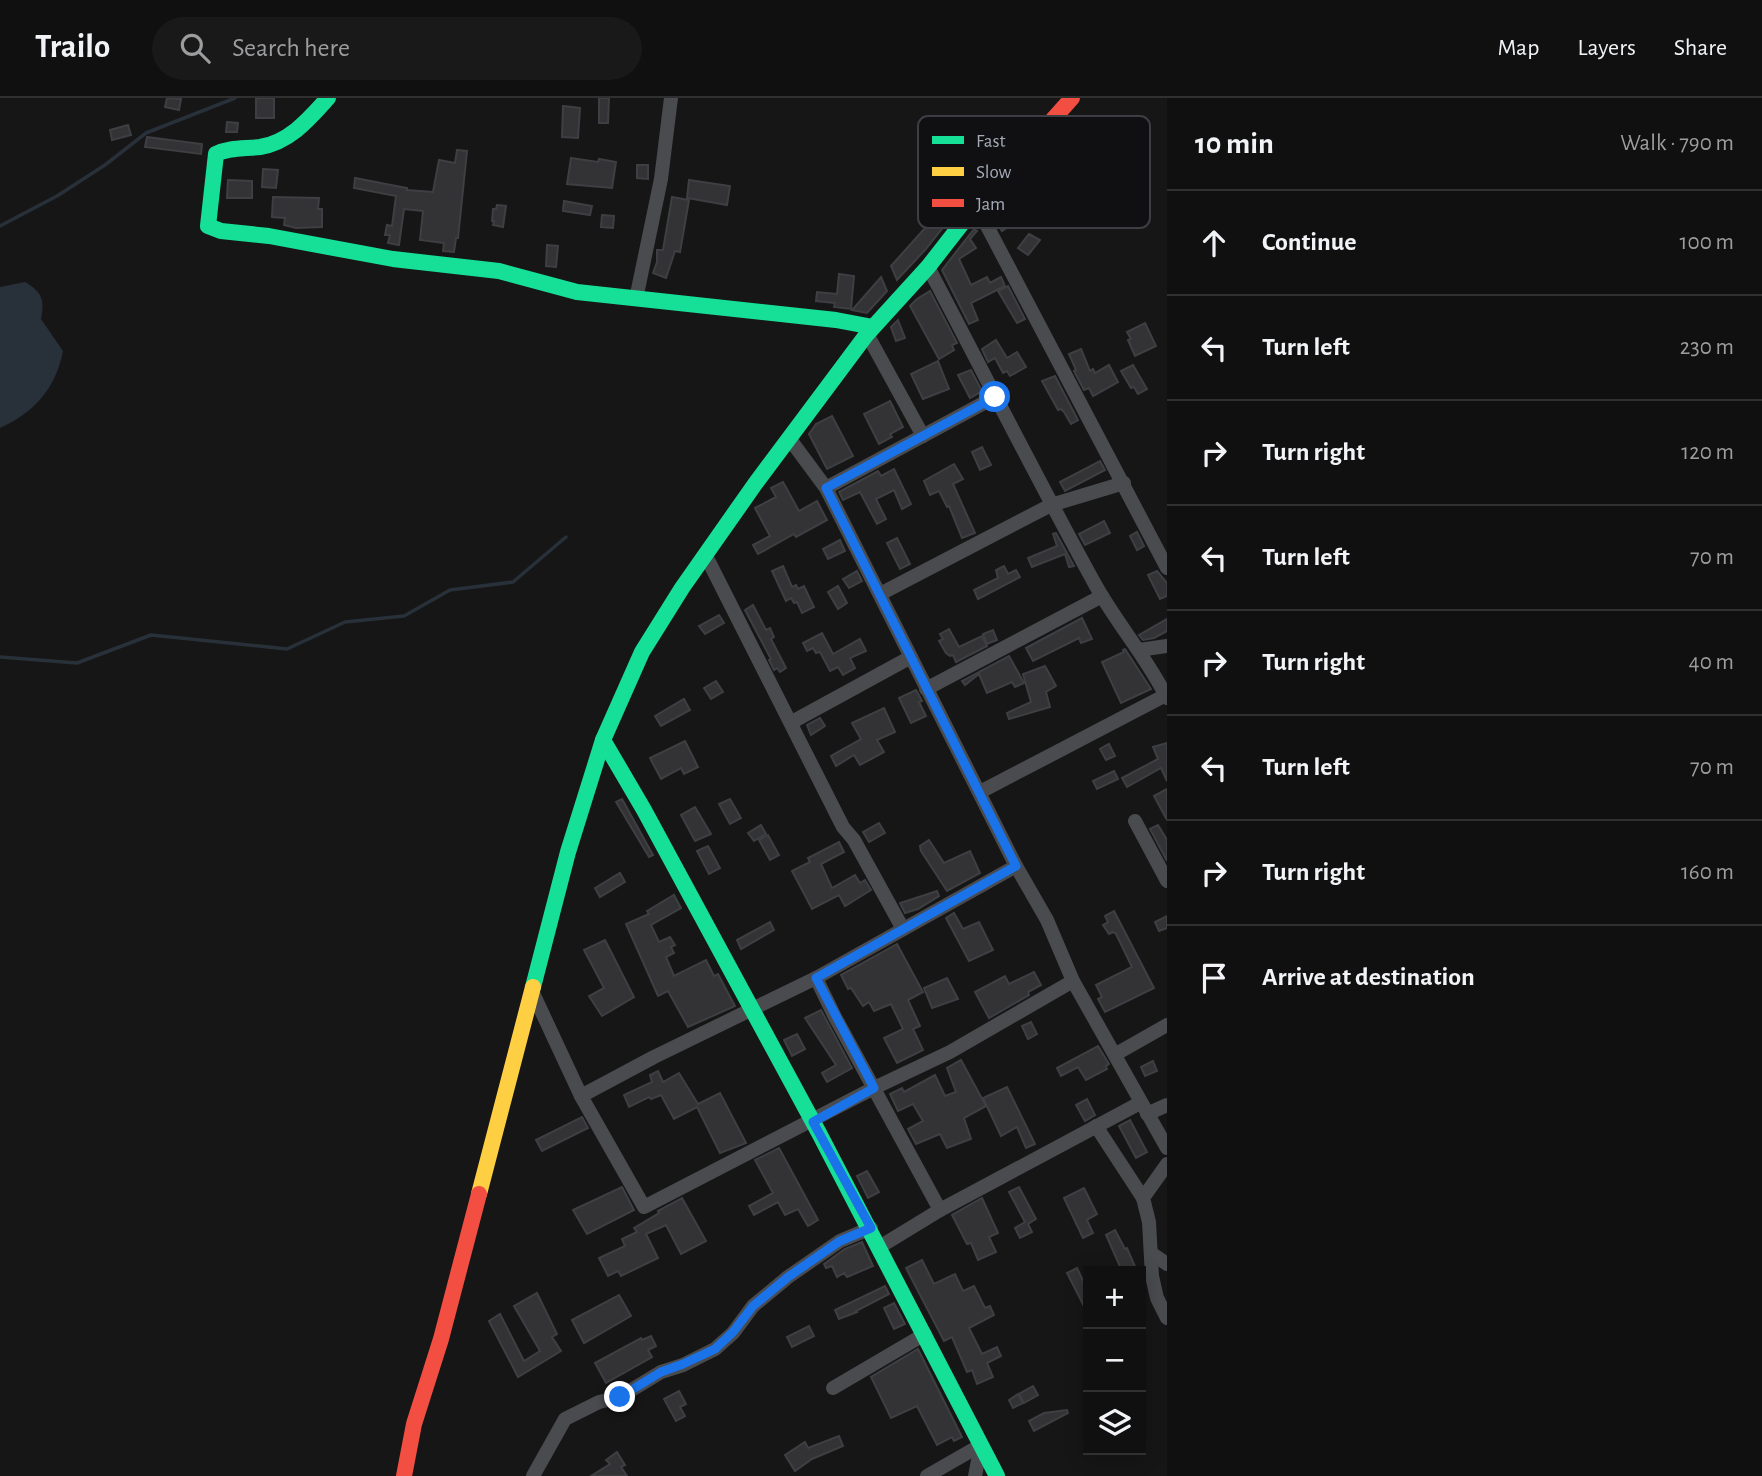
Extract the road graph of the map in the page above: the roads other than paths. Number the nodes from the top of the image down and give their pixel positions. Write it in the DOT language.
graph roads {
  1 [pos="328,98"];
  2 [pos="671,98"];
  3 [pos="1072,98"];
  4 [pos="1056,116"];
  5 [pos="958,228"];
  6 [pos="988,228"];
  7 [pos="928,267"];
  8 [pos="636,299"];
  9 [pos="870,330"];
  10 [pos="995,397"];
  11 [pos="923,436"];
  12 [pos="789,438"];
  13 [pos="1124,483"];
  14 [pos="826,488"];
  15 [pos="1051,505"];
  16 [pos="706,556"];
  17 [pos="1167,568"];
  18 [pos="880,594"];
  19 [pos="1102,596"];
  20 [pos="1167,646"];
  21 [pos="1139,650"];
  22 [pos="911,657"];
  23 [pos="926,688"];
  24 [pos="1167,695"];
  25 [pos="792,722"];
  26 [pos="603,740"];
  27 [pos="980,792"];
  28 [pos="1135,821"];
  29 [pos="1016,866"];
  30 [pos="1167,881"];
  31 [pos="904,929"];
  32 [pos="816,978"];
  33 [pos="1073,981"];
  34 [pos="533,991"];
  35 [pos="752,1008"];
  36 [pos="1167,1025"];
  37 [pos="1116,1054"];
  38 [pos="874,1088"];
  39 [pos="581,1096"];
  40 [pos="1167,1105"];
  41 [pos="1144,1109"];
  42 [pos="813,1122"];
  43 [pos="1096,1126"];
  44 [pos="1167,1148"];
  45 [pos="1167,1164"];
  46 [pos="1143,1198"];
  47 [pos="940,1210"];
  48 [pos="871,1228"];
  49 [pos="881,1246"];
  50 [pos="1151,1253"];
  51 [pos="1167,1264"];
  52 [pos="1167,1318"];
  53 [pos="925,1334"];
  54 [pos="833,1388"];
  55 [pos="981,1446"];
  56 [pos="404,1476"];
  57 [pos="533,1476"];
  58 [pos="927,1476"];
  59 [pos="975,1476"];
  60 [pos="997,1476"];
  1 -- 8 [label="street"];
  2 -- 8 [label="street"];
  3 -- 4 [label="street"];
  5 -- 7 [label="street"];
  6 -- 13 [label="street"];
  7 -- 9 [label="street"];
  7 -- 10 [label="street"];
  8 -- 9 [label="street"];
  9 -- 11 [label="street"];
  9 -- 12 [label="street"];
  10 -- 11 [label="street"];
  10 -- 15 [label="street"];
  11 -- 14 [label="street"];
  12 -- 14 [label="street"];
  12 -- 16 [label="street"];
  13 -- 15 [label="street"];
  13 -- 17 [label="street"];
  14 -- 18 [label="street"];
  15 -- 18 [label="street"];
  15 -- 19 [label="street"];
  16 -- 25 [label="street"];
  16 -- 26 [label="street"];
  18 -- 22 [label="street"];
  19 -- 21 [label="street"];
  19 -- 23 [label="street"];
  20 -- 21 [label="street"];
  21 -- 24 [label="street"];
  22 -- 23 [label="street"];
  22 -- 25 [label="street"];
  23 -- 27 [label="street"];
  24 -- 27 [label="street"];
  25 -- 31 [label="street"];
  26 -- 34 [label="street"];
  26 -- 35 [label="street"];
  27 -- 29 [label="street"];
  28 -- 30 [label="street"];
  29 -- 31 [label="street"];
  29 -- 33 [label="street"];
  31 -- 32 [label="street"];
  32 -- 35 [label="street"];
  32 -- 38 [label="street"];
  33 -- 37 [label="street"];
  33 -- 38 [label="street"];
  34 -- 39 [label="street"];
  34 -- 56 [label="street"];
  35 -- 39 [label="street"];
  35 -- 42 [label="street"];
  36 -- 37 [label="street"];
  37 -- 41 [label="street"];
  38 -- 42 [label="street"];
  38 -- 47 [label="street"];
  39 -- 42 [label="street"];
  40 -- 41 [label="street"];
  41 -- 43 [label="street"];
  41 -- 44 [label="street"];
  42 -- 48 [label="street"];
  43 -- 46 [label="street"];
  43 -- 47 [label="street"];
  45 -- 46 [label="street"];
  46 -- 50 [label="street"];
  47 -- 49 [label="street"];
  48 -- 49 [label="street"];
  48 -- 57 [label="street"];
  49 -- 53 [label="street"];
  50 -- 51 [label="street"];
  50 -- 52 [label="street"];
  53 -- 54 [label="street"];
  53 -- 55 [label="street"];
  55 -- 58 [label="street"];
  55 -- 59 [label="street"];
  55 -- 60 [label="street"];
}
